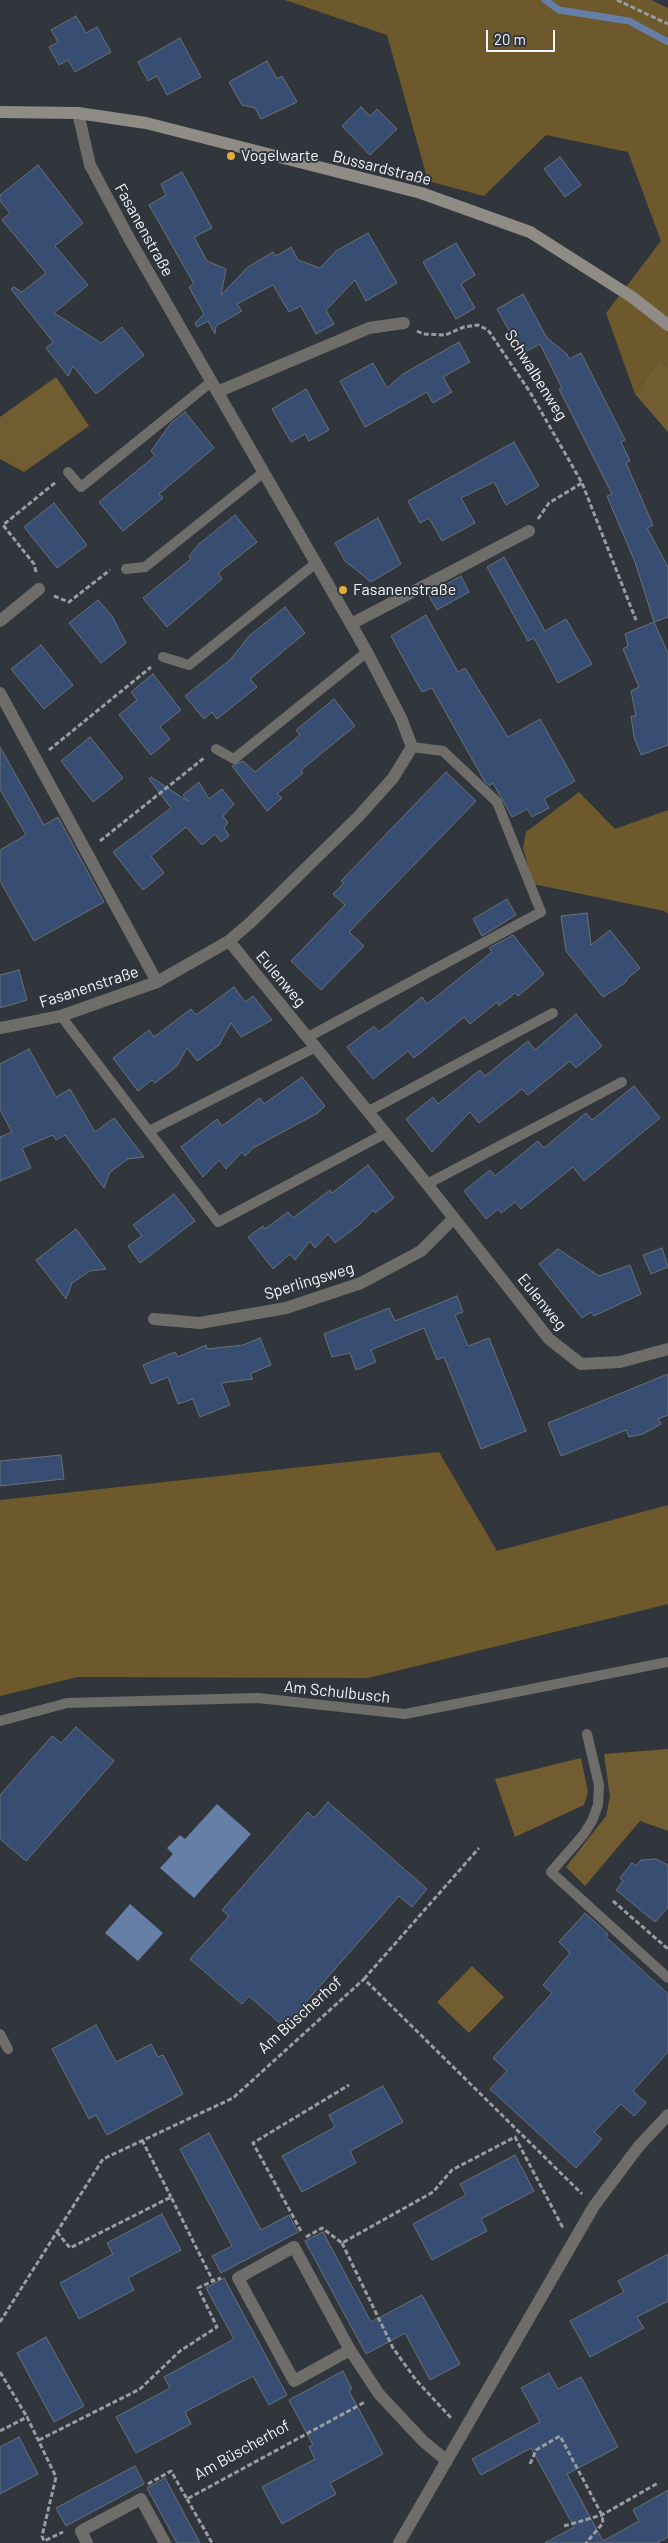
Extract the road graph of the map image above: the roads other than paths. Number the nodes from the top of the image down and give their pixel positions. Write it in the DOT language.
graph roads {
  1 [pos="0,112"];
  2 [pos="78,113"];
  3 [pos="404,323"];
  4 [pos="668,325"];
  5 [pos="214,387"];
  6 [pos="68,472"];
  7 [pos="264,472"];
  8 [pos="529,531"];
  9 [pos="316,563"];
  10 [pos="126,569"];
  11 [pos="39,589"];
  12 [pos="0,621"];
  13 [pos="351,624"];
  14 [pos="368,652"];
  15 [pos="163,658"];
  16 [pos="0,693"];
  17 [pos="412,747"];
  18 [pos="216,749"];
  19 [pos="229,941"];
  20 [pos="158,982"];
  21 [pos="553,1013"];
  22 [pos="62,1016"];
  23 [pos="0,1028"];
  24 [pos="308,1037"];
  25 [pos="316,1047"];
  26 [pos="622,1082"];
  27 [pos="369,1111"];
  28 [pos="149,1131"];
  29 [pos="386,1133"];
  30 [pos="427,1184"];
  31 [pos="454,1218"];
  32 [pos="154,1319"];
  33 [pos="668,1349"];
  34 [pos="668,1662"];
  35 [pos="0,1721"];
  36 [pos="587,1734"];
  37 [pos="668,1978"];
  38 [pos="0,2034"];
  39 [pos="8,2049"];
  40 [pos="668,2115"];
  41 [pos="350,2350"];
  42 [pos="447,2461"];
  43 [pos="87,2543"];
  44 [pos="165,2543"];
  45 [pos="399,2543"];
  1 -- 2 [label="street, Bussardstraße"];
  2 -- 4 [label="street, Bussardstraße"];
  2 -- 5 [label="street, Fasanenstraße"];
  3 -- 5 [label="street"];
  5 -- 6 [label="lane"];
  5 -- 7 [label="street, Fasanenstraße"];
  7 -- 9 [label="street, Fasanenstraße"];
  7 -- 10 [label="lane"];
  8 -- 13 [label="street"];
  9 -- 13 [label="street, Fasanenstraße"];
  9 -- 15 [label="lane"];
  11 -- 12 [label="street"];
  13 -- 14 [label="street, Fasanenstraße"];
  14 -- 17 [label="street, Fasanenstraße"];
  14 -- 18 [label="lane"];
  16 -- 20 [label="street, Fasanenstraße"];
  17 -- 19 [label="street, Fasanenstraße"];
  17 -- 24 [label="lane"];
  19 -- 20 [label="street, Fasanenstraße"];
  19 -- 24 [label="street, Eulenweg"];
  20 -- 22 [label="street, Fasanenstraße"];
  21 -- 27 [label="lane"];
  22 -- 23 [label="street, Fasanenstraße"];
  22 -- 28 [label="lane"];
  24 -- 25 [label="street, Eulenweg"];
  25 -- 27 [label="street, Eulenweg"];
  25 -- 28 [label="lane"];
  26 -- 30 [label="lane"];
  27 -- 29 [label="street, Eulenweg"];
  28 -- 29 [label="lane"];
  29 -- 30 [label="street, Eulenweg"];
  30 -- 31 [label="street, Eulenweg"];
  31 -- 32 [label="street, Sperlingsweg"];
  31 -- 33 [label="street, Eulenweg"];
  34 -- 35 [label="lane, Am Schulbusch"];
  36 -- 37 [label="lane"];
  38 -- 39 [label="lane"];
  40 -- 42 [label="street"];
  41 -- 41 [label="street"];
  41 -- 42 [label="street"];
  42 -- 45 [label="street"];
  43 -- 44 [label="street"];
}
